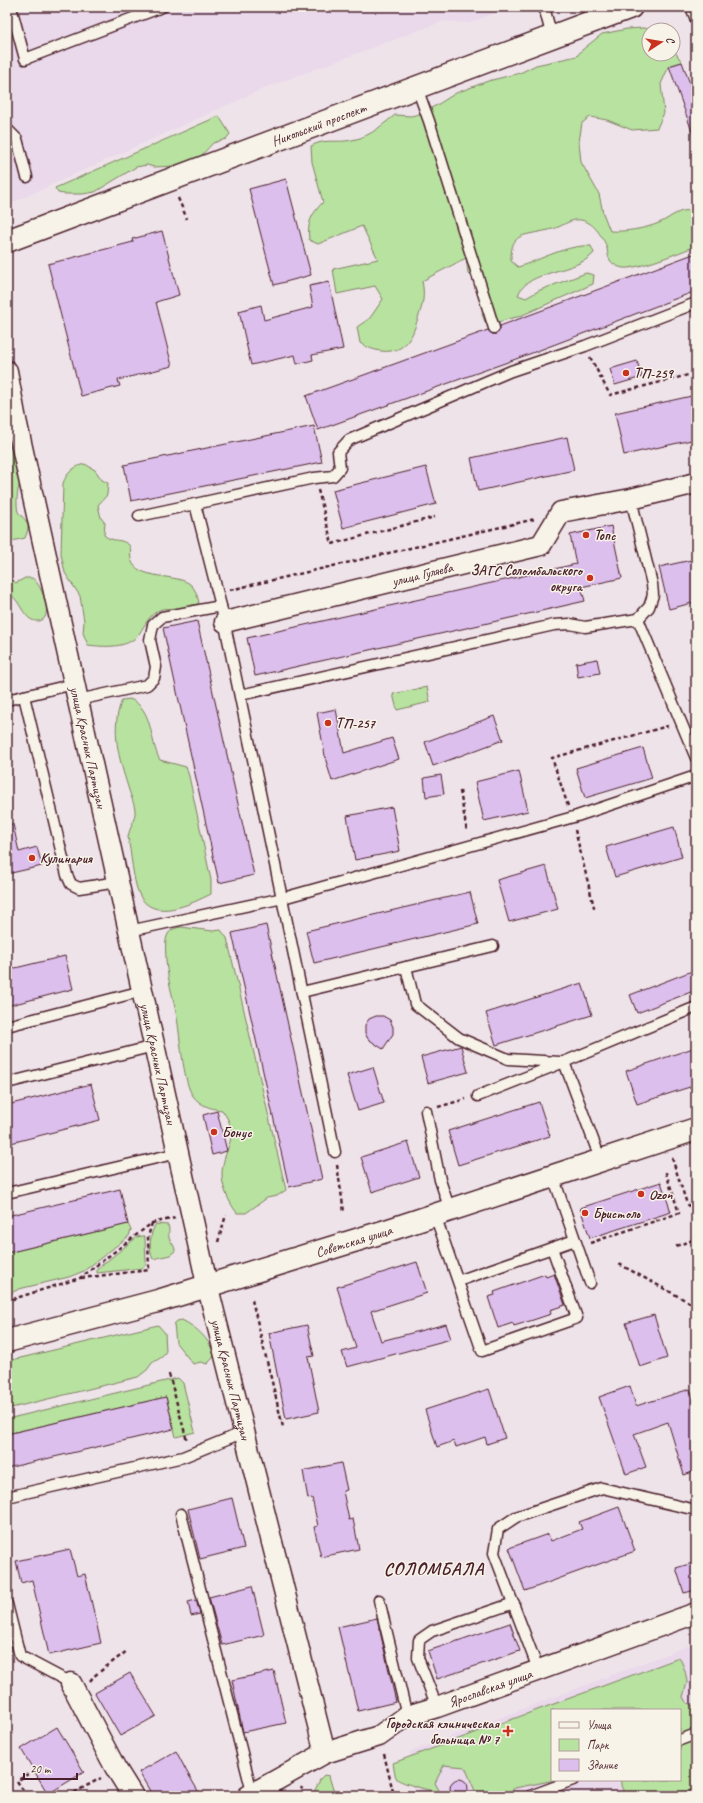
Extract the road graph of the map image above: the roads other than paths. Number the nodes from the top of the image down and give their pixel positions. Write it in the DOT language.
graph roads {
  1 [pos="11,7"];
  2 [pos="162,7"];
  3 [pos="544,7"];
  4 [pos="631,7"];
  5 [pos="691,7"];
  6 [pos="696,20"];
  7 [pos="552,37"];
  8 [pos="417,88"];
  9 [pos="7,130"];
  10 [pos="27,177"];
  11 [pos="7,241"];
  12 [pos="696,303"];
  13 [pos="494,328"];
  14 [pos="7,371"];
  15 [pos="12,421"];
  16 [pos="696,483"];
  17 [pos="631,499"];
  18 [pos="195,504"];
  19 [pos="139,516"];
  20 [pos="223,614"];
  21 [pos="638,619"];
  22 [pos="76,692"];
  23 [pos="240,695"];
  24 [pos="24,696"];
  25 [pos="7,700"];
  26 [pos="696,758"];
  27 [pos="696,776"];
  28 [pos="118,882"];
  29 [pos="283,898"];
  30 [pos="129,931"];
  31 [pos="493,946"];
  32 [pos="406,966"];
  33 [pos="142,992"];
  34 [pos="302,992"];
  35 [pos="696,1007"];
  36 [pos="7,1026"];
  37 [pos="154,1046"];
  38 [pos="564,1062"];
  39 [pos="7,1083"];
  40 [pos="478,1096"];
  41 [pos="426,1111"];
  42 [pos="696,1129"];
  43 [pos="335,1152"];
  44 [pos="178,1153"];
  45 [pos="601,1161"];
  46 [pos="553,1176"];
  47 [pos="7,1193"];
  48 [pos="442,1212"];
  49 [pos="577,1244"];
  50 [pos="552,1248"];
  51 [pos="458,1281"];
  52 [pos="590,1283"];
  53 [pos="207,1284"];
  54 [pos="7,1341"];
  55 [pos="244,1432"];
  56 [pos="7,1497"];
  57 [pos="696,1510"];
  58 [pos="182,1514"];
  59 [pos="379,1600"];
  60 [pos="514,1603"];
  61 [pos="7,1604"];
  62 [pos="696,1614"];
  63 [pos="538,1669"];
  64 [pos="75,1691"];
  65 [pos="437,1707"];
  66 [pos="407,1716"];
  67 [pos="696,1734"];
  68 [pos="681,1740"];
  69 [pos="325,1754"];
  70 [pos="570,1781"];
  71 [pos="251,1795"];
  72 [pos="133,1796"];
  73 [pos="530,1796"];
  1 -- 2 [label="lane"];
  3 -- 7 [label="lane"];
  4 -- 7 [label="main road, Никольский проспект"];
  5 -- 6 [label="lane"];
  7 -- 8 [label="main road, Никольский проспект"];
  8 -- 11 [label="main road, Никольский проспект"];
  8 -- 13 [label="lane"];
  9 -- 10 [label="lane"];
  12 -- 18 [label="lane"];
  14 -- 15 [label="street, улица Красных Партизан"];
  15 -- 22 [label="street, улица Красных Партизан"];
  16 -- 17 [label="street"];
  17 -- 20 [label="street, улица Гуляева"];
  17 -- 21 [label="lane"];
  18 -- 19 [label="lane"];
  18 -- 20 [label="lane"];
  20 -- 22 [label="lane, улица Гуляева"];
  20 -- 23 [label="lane"];
  21 -- 23 [label="lane"];
  21 -- 26 [label="lane"];
  22 -- 24 [label="lane, улица Гуляева"];
  22 -- 28 [label="street, улица Красных Партизан"];
  23 -- 29 [label="lane"];
  24 -- 25 [label="lane, улица Гуляева"];
  24 -- 28 [label="lane"];
  27 -- 29 [label="lane"];
  28 -- 30 [label="street, улица Красных Партизан"];
  29 -- 30 [label="lane"];
  29 -- 34 [label="lane"];
  30 -- 33 [label="street, улица Красных Партизан"];
  31 -- 32 [label="lane"];
  32 -- 34 [label="lane"];
  32 -- 38 [label="lane"];
  33 -- 36 [label="lane"];
  33 -- 37 [label="street, улица Красных Партизан"];
  34 -- 43 [label="lane"];
  35 -- 38 [label="lane"];
  37 -- 39 [label="lane"];
  37 -- 44 [label="street, улица Красных Партизан"];
  38 -- 40 [label="lane"];
  38 -- 45 [label="lane"];
  41 -- 48 [label="lane"];
  42 -- 45 [label="main road, Советская улица"];
  44 -- 47 [label="lane"];
  44 -- 53 [label="street, улица Красных Партизан"];
  45 -- 46 [label="main road, Советская улица"];
  46 -- 48 [label="main road, Советская улица"];
  46 -- 49 [label="lane"];
  48 -- 51 [label="lane"];
  48 -- 53 [label="main road, Советская улица"];
  49 -- 50 [label="lane"];
  49 -- 52 [label="lane"];
  50 -- 51 [label="lane"];
  50 -- 51 [label="lane"];
  53 -- 54 [label="main road, Советская улица"];
  53 -- 55 [label="street, улица Красных Партизан"];
  55 -- 56 [label="lane"];
  55 -- 69 [label="street, улица Красных Партизан"];
  57 -- 60 [label="lane"];
  58 -- 71 [label="lane"];
  59 -- 66 [label="lane"];
  60 -- 63 [label="lane"];
  60 -- 65 [label="lane"];
  61 -- 64 [label="lane"];
  62 -- 63 [label="street, Ярославская улица"];
  63 -- 65 [label="street, Ярославская улица"];
  64 -- 72 [label="street"];
  65 -- 66 [label="street, Ярославская улица"];
  66 -- 69 [label="street, Ярославская улица"];
  67 -- 68 [label="lane"];
  69 -- 71 [label="street, Ярославская улица"];
  70 -- 73 [label="lane"];
}
